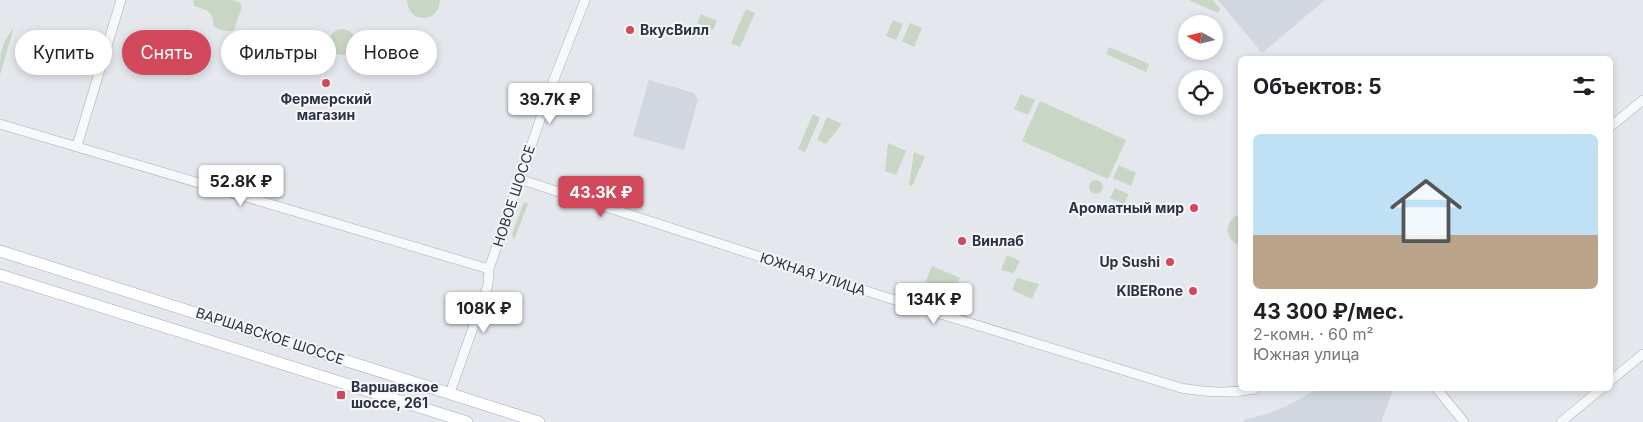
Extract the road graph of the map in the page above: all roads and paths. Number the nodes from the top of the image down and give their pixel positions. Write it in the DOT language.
graph roads {
  1 [pos="122,0"];
  2 [pos="585,0"];
  3 [pos="1643,100"];
  4 [pos="0,124"];
  5 [pos="1613,125"];
  6 [pos="77,146"];
  7 [pos="519,179"];
  8 [pos="0,251"];
  9 [pos="489,268"];
  10 [pos="0,275"];
  11 [pos="1643,354"];
  12 [pos="1613,379"];
  13 [pos="1244,391"];
  14 [pos="1438,391"];
  15 [pos="1599,391"];
  16 [pos="450,393"];
  17 [pos="466,422"];
  18 [pos="540,422"];
  19 [pos="1464,422"];
  20 [pos="1561,422"];
  1 -- 6 [label="street"];
  2 -- 7 [label="street, НОВОЕ ШОССЕ"];
  3 -- 5 [label="street"];
  4 -- 6 [label="street"];
  6 -- 9 [label="street"];
  7 -- 9 [label="street, НОВОЕ ШОССЕ"];
  7 -- 13 [label="street, ЮЖНАЯ УЛИЦА"];
  8 -- 16 [label="main road, ВАРШАВСКОЕ ШОССЕ"];
  9 -- 16 [label="street, НОВОЕ ШОССЕ"];
  10 -- 17 [label="main road, ВАРШАВСКОЕ ШОССЕ"];
  11 -- 12 [label="street"];
  14 -- 19 [label="street"];
  15 -- 20 [label="street"];
  16 -- 18 [label="main road, ВАРШАВСКОЕ ШОССЕ"];
}
